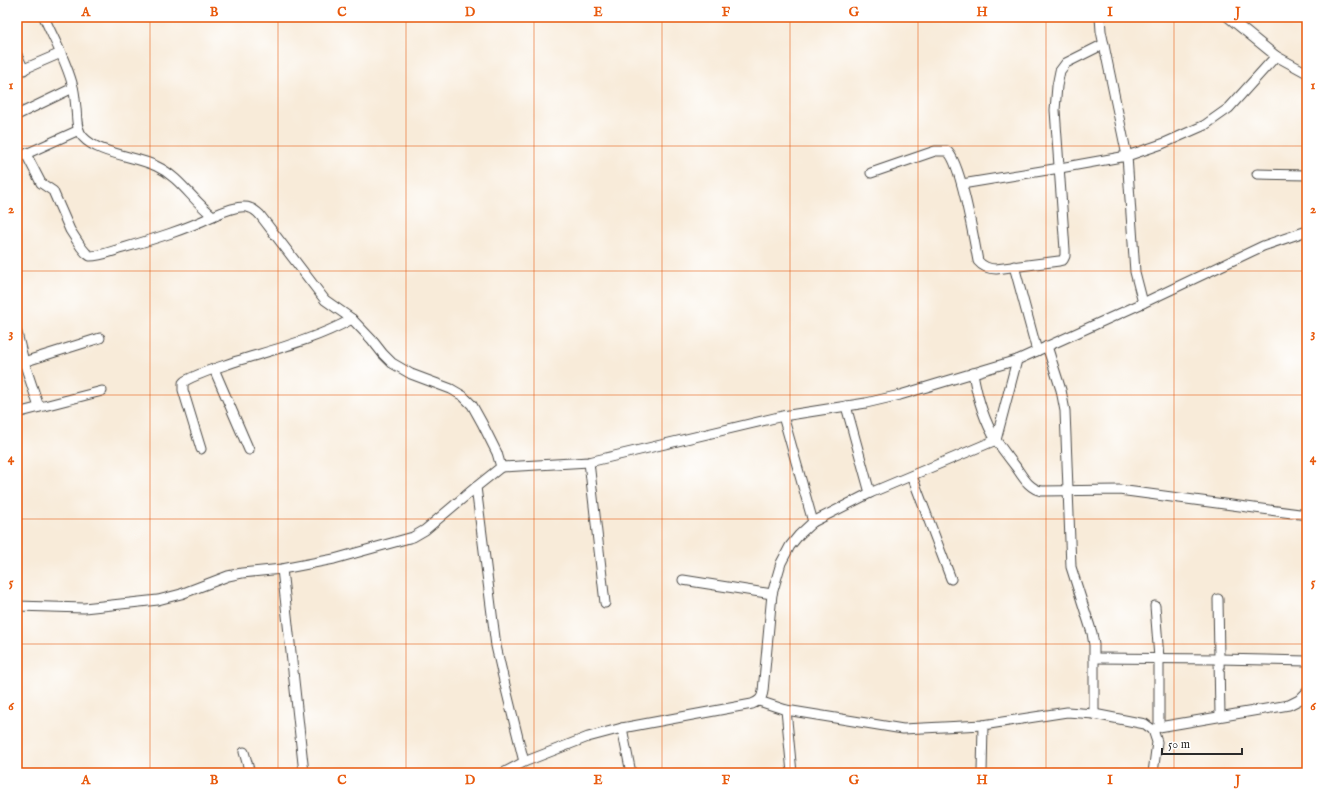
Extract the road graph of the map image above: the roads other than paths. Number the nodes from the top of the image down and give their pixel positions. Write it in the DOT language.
graph roads {
  1 [pos="44,17"];
  2 [pos="1100,17"];
  3 [pos="1228,17"];
  4 [pos="1104,44"];
  5 [pos="61,53"];
  6 [pos="17,55"];
  7 [pos="1276,56"];
  8 [pos="20,71"];
  9 [pos="1307,73"];
  10 [pos="73,88"];
  11 [pos="17,115"];
  12 [pos="78,130"];
  13 [pos="21,156"];
  14 [pos="1127,156"];
  15 [pos="1060,168"];
  16 [pos="871,173"];
  17 [pos="1257,174"];
  18 [pos="1307,175"];
  19 [pos="962,184"];
  20 [pos="213,216"];
  21 [pos="1307,232"];
  22 [pos="1014,266"];
  23 [pos="1143,303"];
  24 [pos="352,319"];
  25 [pos="17,333"];
  26 [pos="100,338"];
  27 [pos="1047,346"];
  28 [pos="1036,351"];
  29 [pos="1017,360"];
  30 [pos="21,363"];
  31 [pos="214,369"];
  32 [pos="973,373"];
  33 [pos="102,391"];
  34 [pos="846,406"];
  35 [pos="39,407"];
  36 [pos="17,413"];
  37 [pos="783,416"];
  38 [pos="996,440"];
  39 [pos="201,449"];
  40 [pos="249,450"];
  41 [pos="589,462"];
  42 [pos="502,467"];
  43 [pos="912,476"];
  44 [pos="476,487"];
  45 [pos="1068,490"];
  46 [pos="870,493"];
  47 [pos="1307,515"];
  48 [pos="813,522"];
  49 [pos="282,569"];
  50 [pos="951,579"];
  51 [pos="683,580"];
  52 [pos="772,594"];
  53 [pos="1218,599"];
  54 [pos="605,603"];
  55 [pos="17,606"];
  56 [pos="1155,606"];
  57 [pos="1094,658"];
  58 [pos="1159,658"];
  59 [pos="1219,659"];
  60 [pos="1307,661"];
  61 [pos="1307,692"];
  62 [pos="759,701"];
  63 [pos="786,710"];
  64 [pos="1094,714"];
  65 [pos="1220,716"];
  66 [pos="982,726"];
  67 [pos="622,728"];
  68 [pos="1156,729"];
  69 [pos="244,752"];
  70 [pos="524,762"];
  71 [pos="250,773"];
  72 [pos="304,773"];
  73 [pos="503,773"];
  74 [pos="631,773"];
  75 [pos="792,773"];
  76 [pos="982,773"];
  77 [pos="1153,773"];
  1 -- 5 [label="street"];
  2 -- 4 [label="street"];
  3 -- 7 [label="street"];
  4 -- 14 [label="street"];
  4 -- 15 [label="street"];
  5 -- 8 [label="street"];
  5 -- 10 [label="street"];
  6 -- 8 [label="street"];
  7 -- 9 [label="street"];
  7 -- 14 [label="street"];
  10 -- 11 [label="street"];
  10 -- 12 [label="street"];
  12 -- 13 [label="street"];
  12 -- 20 [label="street"];
  13 -- 20 [label="street"];
  14 -- 15 [label="street"];
  14 -- 23 [label="street"];
  15 -- 19 [label="street"];
  15 -- 22 [label="street"];
  16 -- 19 [label="street"];
  17 -- 18 [label="street"];
  19 -- 22 [label="street"];
  20 -- 24 [label="street"];
  21 -- 23 [label="street"];
  22 -- 28 [label="street"];
  23 -- 27 [label="street"];
  24 -- 31 [label="street"];
  24 -- 42 [label="street"];
  25 -- 30 [label="street"];
  26 -- 30 [label="street"];
  27 -- 28 [label="street"];
  27 -- 45 [label="street"];
  28 -- 29 [label="street"];
  29 -- 32 [label="street"];
  29 -- 38 [label="street"];
  30 -- 35 [label="street"];
  31 -- 39 [label="street"];
  31 -- 40 [label="street"];
  32 -- 34 [label="street"];
  32 -- 38 [label="street"];
  33 -- 35 [label="street"];
  34 -- 37 [label="street"];
  34 -- 46 [label="street"];
  35 -- 36 [label="street"];
  37 -- 41 [label="street"];
  37 -- 48 [label="street"];
  38 -- 43 [label="street"];
  38 -- 45 [label="street"];
  41 -- 42 [label="street"];
  41 -- 54 [label="street"];
  42 -- 44 [label="street"];
  43 -- 46 [label="street"];
  43 -- 50 [label="street"];
  44 -- 49 [label="street"];
  44 -- 70 [label="street"];
  45 -- 47 [label="street"];
  45 -- 57 [label="street"];
  46 -- 48 [label="street"];
  48 -- 52 [label="street"];
  49 -- 55 [label="street"];
  49 -- 72 [label="street"];
  51 -- 52 [label="street"];
  52 -- 62 [label="street"];
  53 -- 59 [label="street"];
  56 -- 58 [label="street"];
  57 -- 58 [label="street"];
  57 -- 64 [label="street"];
  58 -- 59 [label="street"];
  58 -- 68 [label="street"];
  59 -- 60 [label="street"];
  59 -- 65 [label="street"];
  61 -- 65 [label="street"];
  62 -- 63 [label="street"];
  62 -- 67 [label="street"];
  63 -- 66 [label="street"];
  63 -- 75 [label="street"];
  64 -- 66 [label="street"];
  64 -- 68 [label="street"];
  65 -- 68 [label="street"];
  66 -- 76 [label="street"];
  67 -- 70 [label="street"];
  67 -- 74 [label="street"];
  68 -- 77 [label="street"];
  69 -- 71 [label="street"];
  70 -- 73 [label="street"];
}
